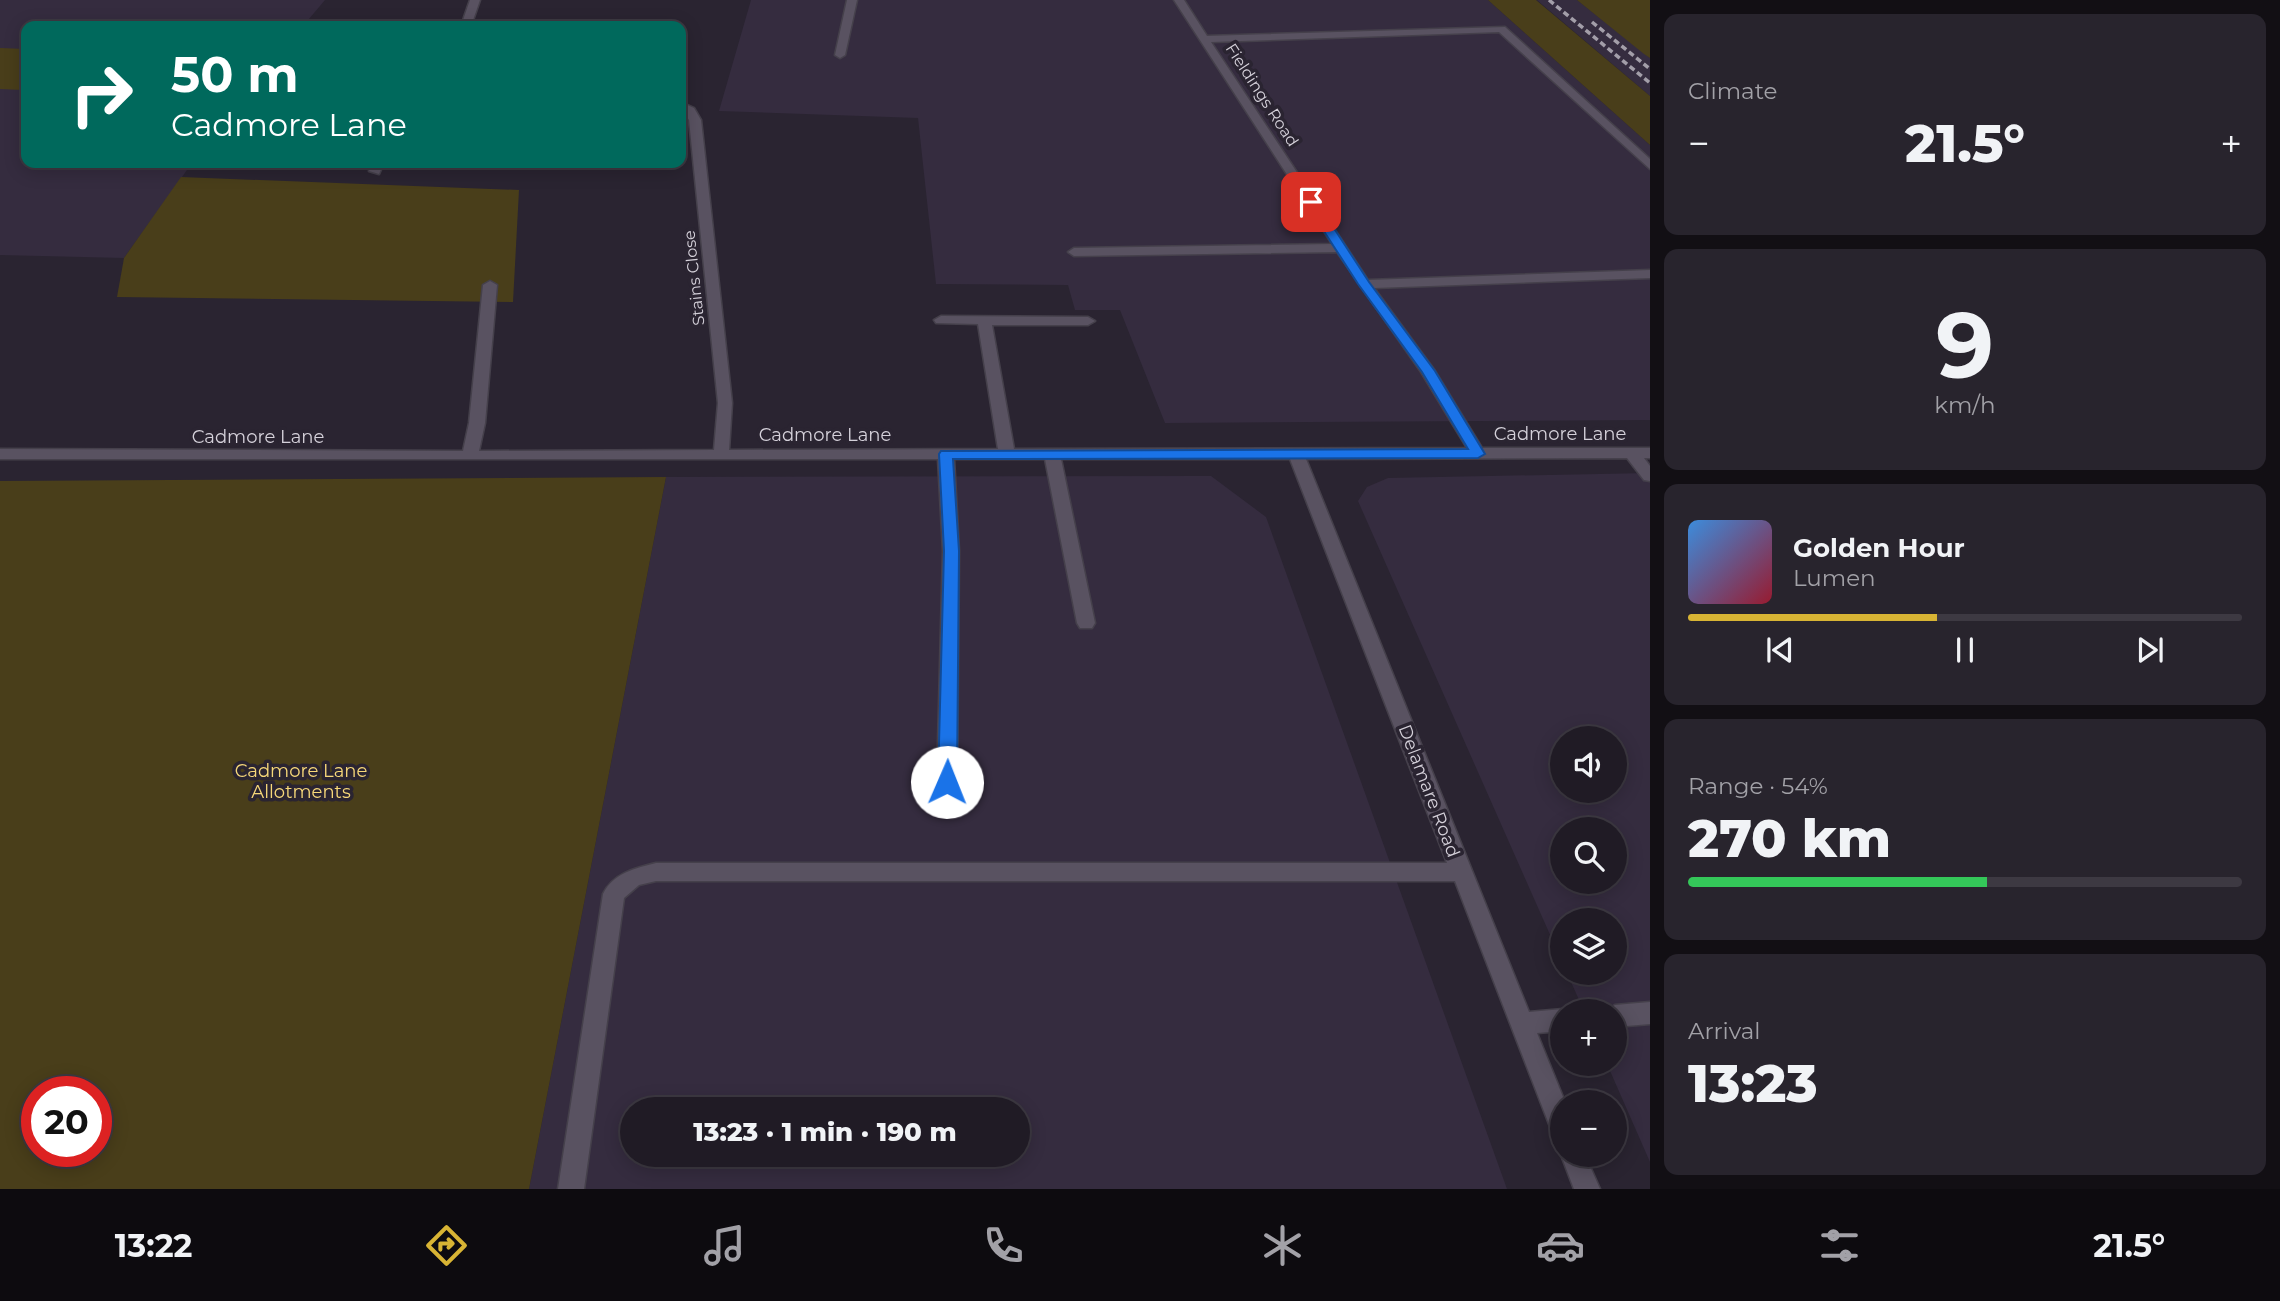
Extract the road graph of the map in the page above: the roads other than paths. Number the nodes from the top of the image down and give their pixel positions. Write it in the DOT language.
graph roads {
  1 [pos="475,0"];
  2 [pos="852,0"];
  3 [pos="1179,0"];
  4 [pos="468,21"];
  5 [pos="1206,39"];
  6 [pos="840,55"];
  7 [pos="686,108"];
  8 [pos="1650,165"];
  9 [pos="1341,248"];
  10 [pos="1074,252"];
  11 [pos="1650,274"];
  12 [pos="1364,284"];
  13 [pos="490,285"];
  14 [pos="940,320"];
  15 [pos="984,320"];
  16 [pos="1088,321"];
  17 [pos="1631,453"];
  18 [pos="1650,453"];
  19 [pos="0,454"];
  20 [pos="721,454"];
  21 [pos="946,454"];
  22 [pos="1007,454"];
  23 [pos="1052,454"];
  24 [pos="1296,454"];
  25 [pos="1478,454"];
  26 [pos="470,455"];
  27 [pos="1650,476"];
  28 [pos="1086,622"];
  29 [pos="947,782"];
  30 [pos="1460,872"];
  31 [pos="1650,1013"];
  32 [pos="1627,1015"];
  33 [pos="1550,1021"];
  34 [pos="1521,1024"];
  35 [pos="1550,1096"];
  36 [pos="1578,1167"];
  37 [pos="571,1189"];
  38 [pos="1587,1189"];
  1 -- 4 [label="street"];
  2 -- 6 [label="street"];
  3 -- 5 [label="street, Fieldings Road"];
  5 -- 8 [label="street"];
  5 -- 9 [label="street, Fieldings Road"];
  7 -- 20 [label="street, Stains Close"];
  9 -- 10 [label="street"];
  9 -- 12 [label="street, Fieldings Road"];
  11 -- 12 [label="street"];
  12 -- 25 [label="street, Fieldings Road"];
  13 -- 26 [label="street"];
  14 -- 15 [label="street"];
  15 -- 16 [label="street"];
  15 -- 22 [label="street"];
  17 -- 18 [label="street, Cadmore Lane"];
  17 -- 25 [label="street, Cadmore Lane"];
  17 -- 27 [label="street"];
  19 -- 26 [label="street, Cadmore Lane"];
  20 -- 21 [label="street, Cadmore Lane"];
  20 -- 26 [label="street, Cadmore Lane"];
  21 -- 22 [label="street, Cadmore Lane"];
  21 -- 29 [label="street"];
  22 -- 23 [label="street, Cadmore Lane"];
  23 -- 24 [label="street, Cadmore Lane"];
  23 -- 28 [label="street"];
  24 -- 25 [label="street, Cadmore Lane"];
  24 -- 30 [label="street, Delamare Road"];
  30 -- 34 [label="street, Delamare Road"];
  30 -- 37 [label="street"];
  31 -- 32 [label="street"];
  33 -- 34 [label="street"];
  34 -- 35 [label="street, Delamare Road"];
  36 -- 38 [label="street"];
}
